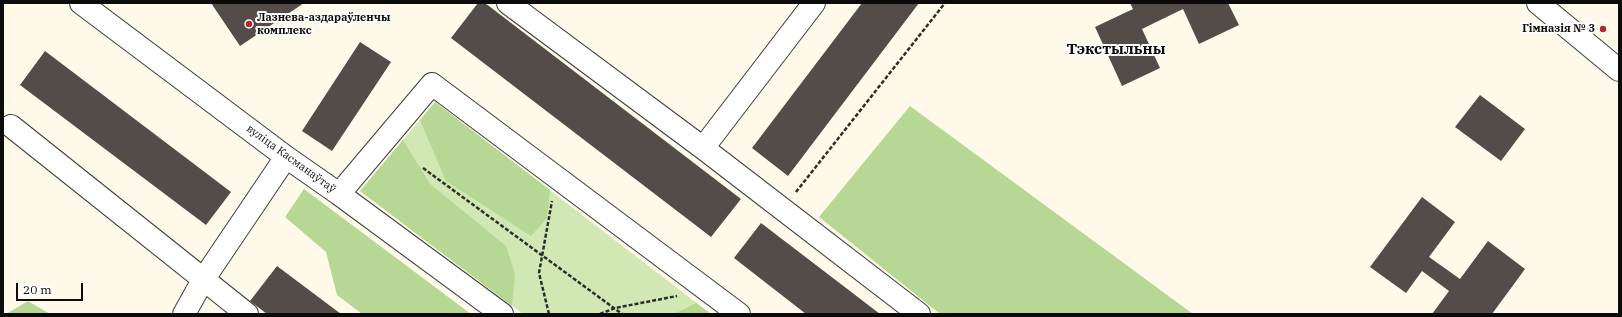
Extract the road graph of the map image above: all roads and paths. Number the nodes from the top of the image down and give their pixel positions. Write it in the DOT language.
graph roads {
  1 [pos="81,3"];
  2 [pos="508,3"];
  3 [pos="814,3"];
  4 [pos="945,3"];
  5 [pos="1538,3"];
  6 [pos="1619,70"];
  7 [pos="11,126"];
  8 [pos="703,148"];
  9 [pos="286,157"];
  10 [pos="422,168"];
  11 [pos="556,176"];
  12 [pos="339,194"];
  13 [pos="782,210"];
  14 [pos="543,257"];
  15 [pos="203,280"];
  16 [pos="707,290"];
  17 [pos="615,308"];
  18 [pos="184,314"];
  19 [pos="247,314"];
  20 [pos="502,314"];
  21 [pos="550,314"];
  22 [pos="600,314"];
  23 [pos="622,314"];
  24 [pos="739,314"];
  25 [pos="919,314"];
  1 -- 9 [label="street, вуліца Касманаўтаў"];
  2 -- 8 [label="street"];
  3 -- 8 [label="street"];
  4 -- 13 [label="path"];
  5 -- 6 [label="street"];
  7 -- 15 [label="street"];
  8 -- 13 [label="street"];
  9 -- 12 [label="street, вуліца Касманаўтаў"];
  9 -- 15 [label="street"];
  10 -- 14 [label="path"];
  11 -- 12 [label="street"];
  11 -- 14 [label="path"];
  11 -- 16 [label="street"];
  12 -- 20 [label="street, вуліца Касманаўтаў"];
  13 -- 25 [label="street"];
  14 -- 17 [label="path"];
  14 -- 21 [label="path"];
  15 -- 18 [label="street"];
  15 -- 19 [label="street"];
  16 -- 17 [label="path"];
  16 -- 24 [label="street"];
  17 -- 22 [label="path"];
  17 -- 23 [label="path"];
}
